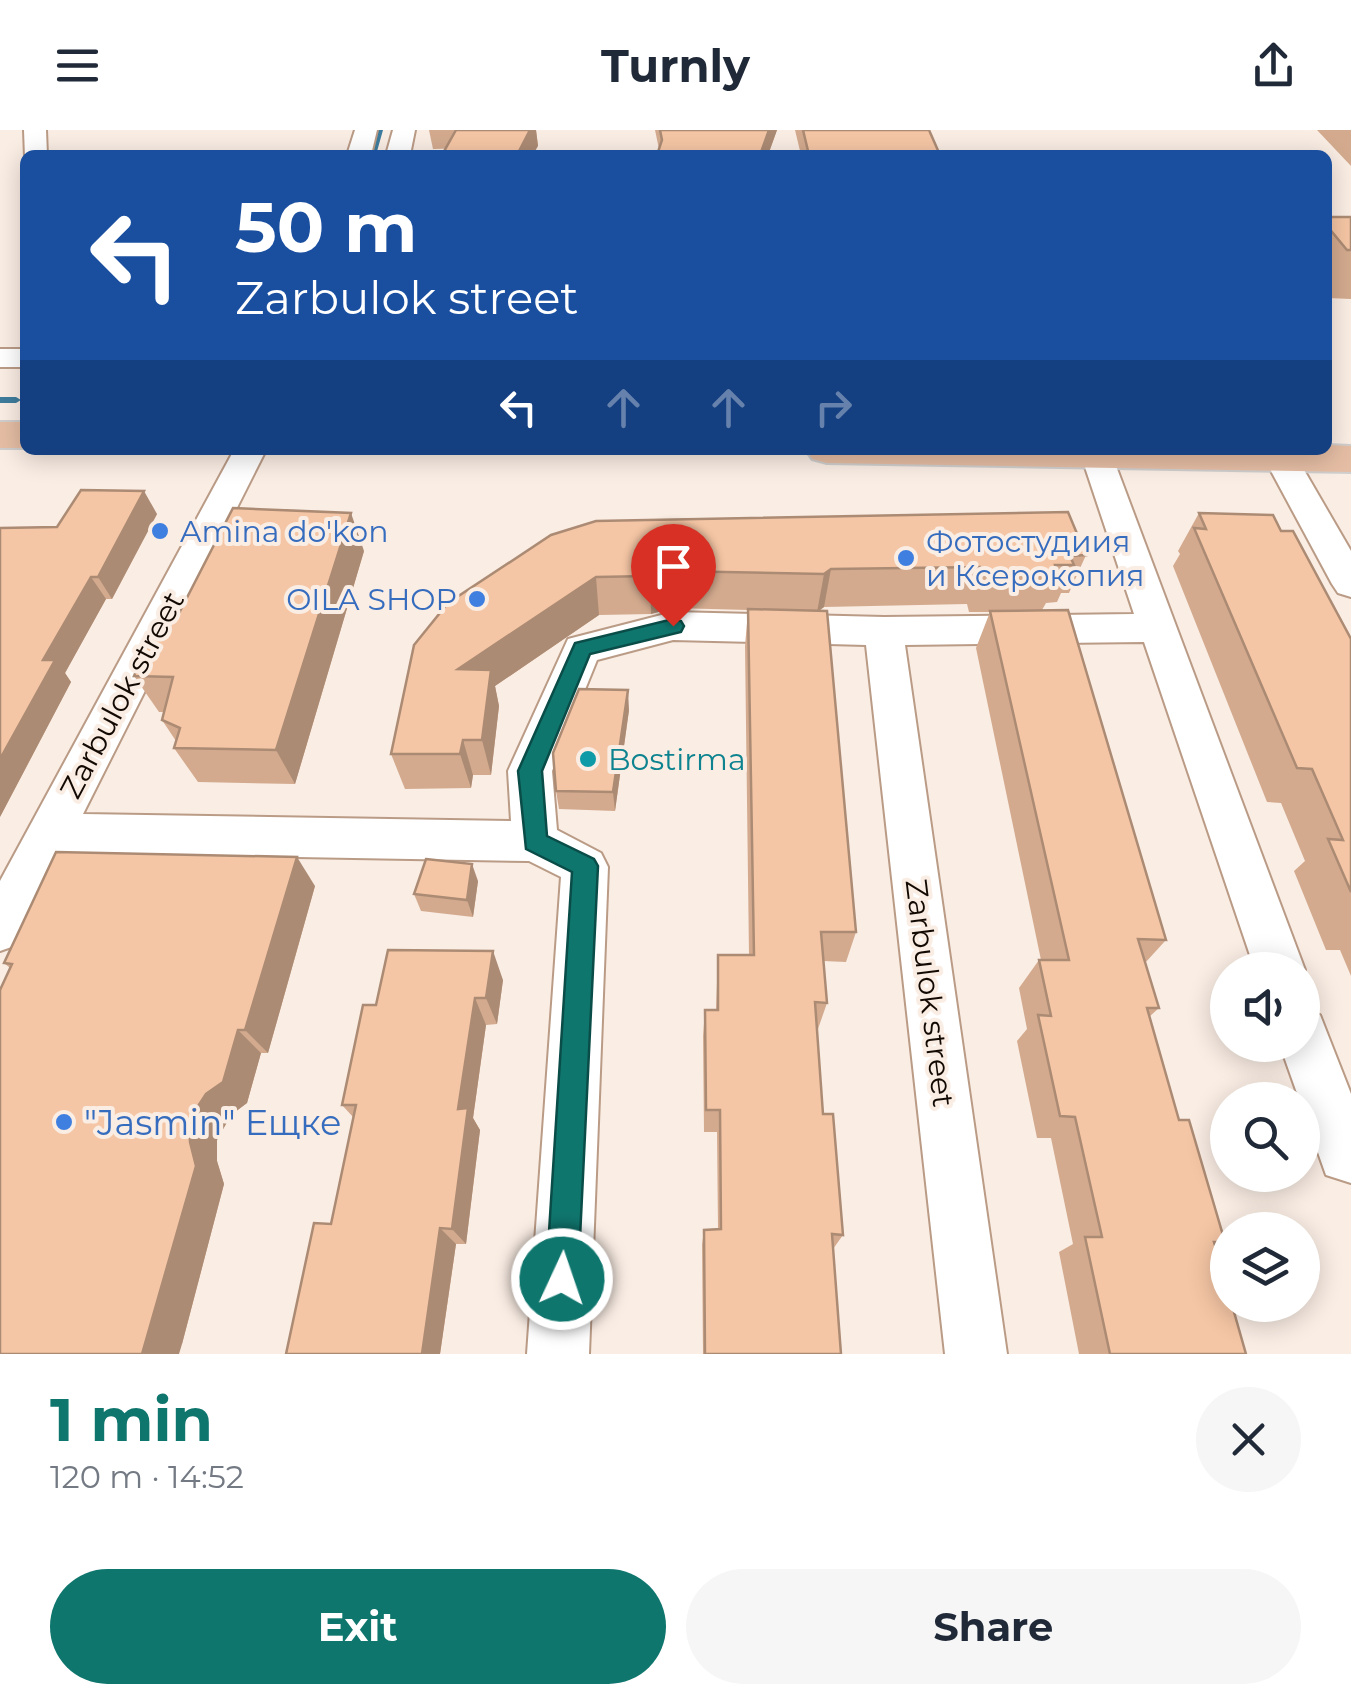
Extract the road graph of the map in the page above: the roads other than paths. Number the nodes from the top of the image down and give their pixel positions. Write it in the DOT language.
graph roads {
  1 [pos="247,455"];
  2 [pos="1097,455"];
  3 [pos="1282,458"];
  4 [pos="1351,459"];
  5 [pos="1351,584"];
  6 [pos="1159,628"];
  7 [pos="884,631"];
  8 [pos="50,833"];
  9 [pos="535,842"];
  10 [pos="0,929"];
  11 [pos="1274,952"];
  12 [pos="1313,1062"];
  13 [pos="1349,1160"];
  14 [pos="558,1354"];
  15 [pos="976,1354"];
  1 -- 8 [label="street, Zarbulok street"];
  2 -- 3 [label="main road"];
  2 -- 6 [label="street"];
  3 -- 4 [label="main road"];
  3 -- 5 [label="street"];
  6 -- 7 [label="street"];
  6 -- 11 [label="street"];
  7 -- 9 [label="street"];
  7 -- 15 [label="street, Zarbulok street"];
  8 -- 9 [label="street, Zarbulok street"];
  8 -- 10 [label="street, Zarbulok street"];
  9 -- 14 [label="street, Zarbulok street"];
  12 -- 13 [label="street"];
}
